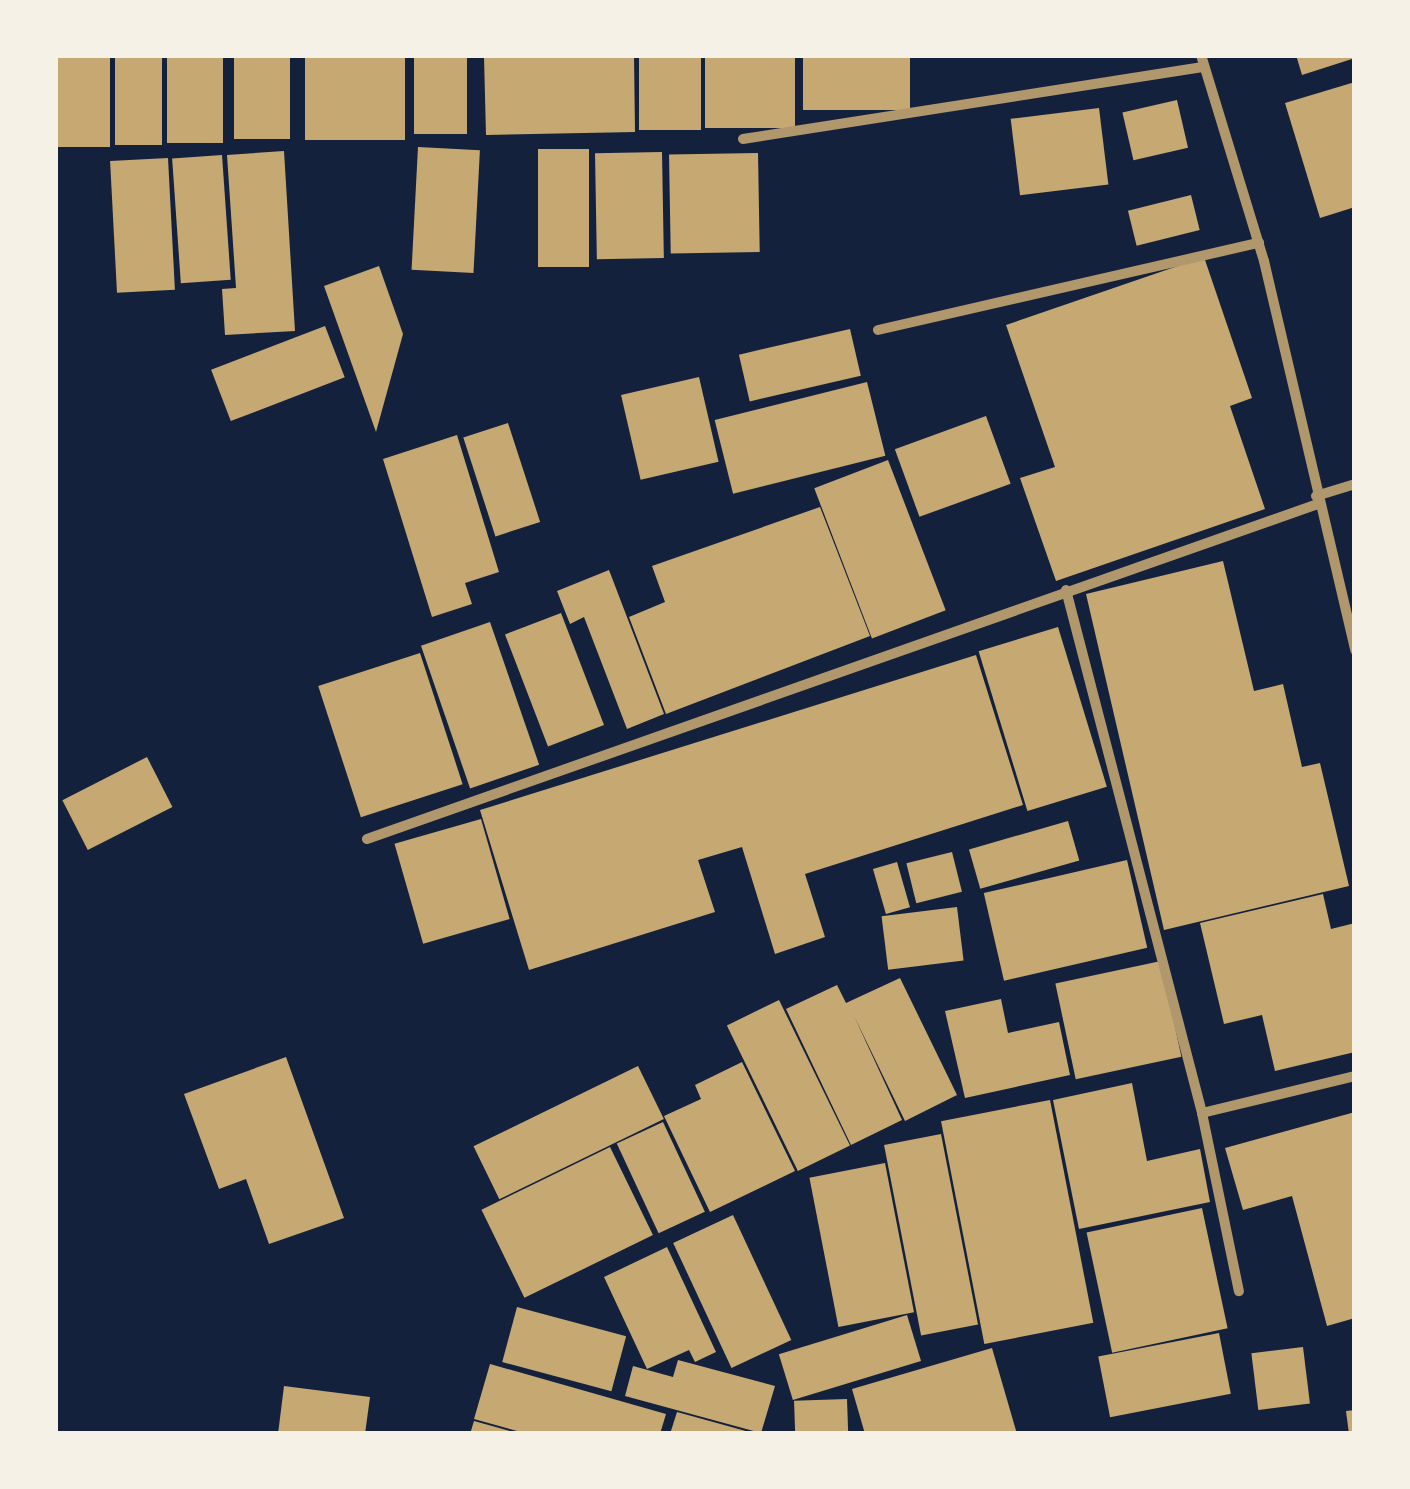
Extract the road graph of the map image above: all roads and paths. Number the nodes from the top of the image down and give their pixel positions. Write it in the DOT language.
graph roads {
  1 [pos="1202,61"];
  2 [pos="743,139"];
  3 [pos="1259,243"];
  4 [pos="878,330"];
  5 [pos="1355,484"];
  6 [pos="1317,500"];
  7 [pos="1066,590"];
  8 [pos="1355,650"];
  9 [pos="367,840"];
  10 [pos="1355,1076"];
  11 [pos="1202,1112"];
  12 [pos="1240,1291"];
  1 -- 2 [label="street"];
  1 -- 3 [label="street"];
  3 -- 4 [label="street"];
  3 -- 6 [label="street"];
  5 -- 6 [label="street"];
  6 -- 7 [label="street"];
  6 -- 8 [label="street"];
  7 -- 9 [label="street"];
  7 -- 11 [label="street"];
  10 -- 11 [label="street"];
  11 -- 12 [label="street"];
}
